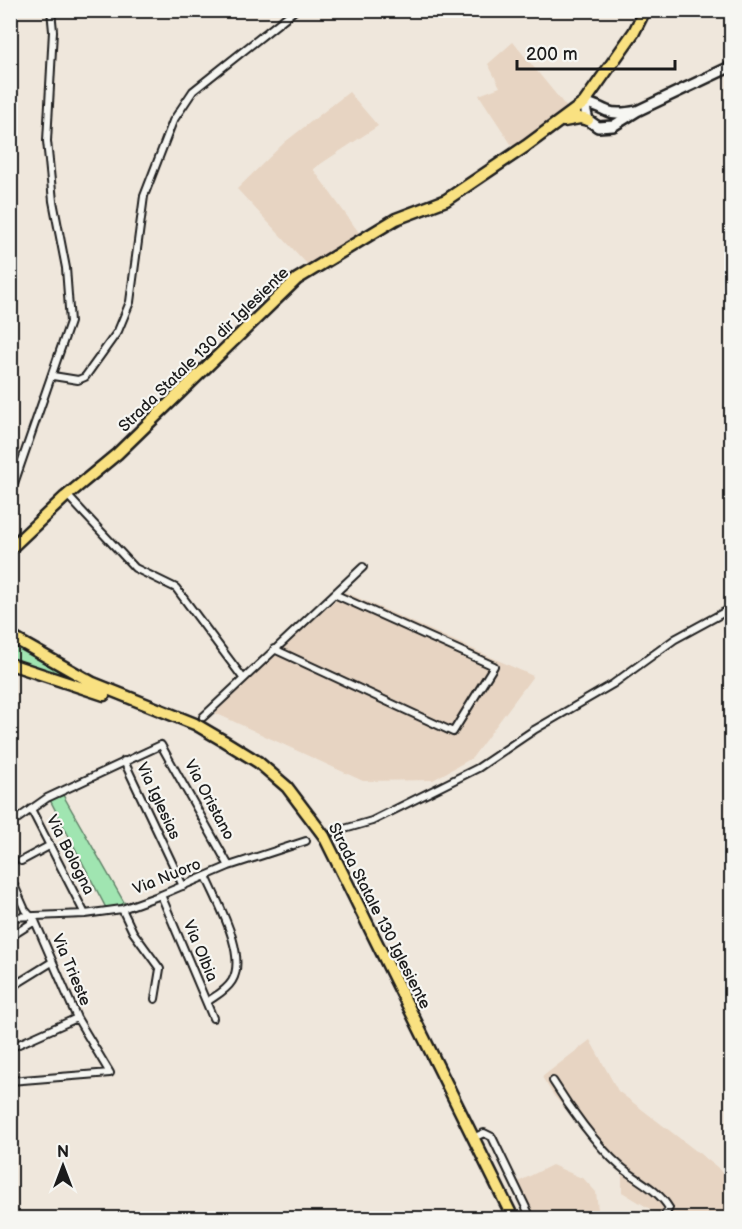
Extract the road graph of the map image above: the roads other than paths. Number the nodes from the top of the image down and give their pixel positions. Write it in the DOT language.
graph roads {
  1 [pos="51,10"];
  2 [pos="295,10"];
  3 [pos="645,10"];
  4 [pos="732,66"];
  5 [pos="595,89"];
  6 [pos="584,104"];
  7 [pos="597,104"];
  8 [pos="637,111"];
  9 [pos="588,120"];
  10 [pos="561,122"];
  11 [pos="53,376"];
  12 [pos="10,495"];
  13 [pos="67,495"];
  14 [pos="10,549"];
  15 [pos="363,567"];
  16 [pos="334,594"];
  17 [pos="732,608"];
  18 [pos="10,636"];
  19 [pos="274,649"];
  20 [pos="10,664"];
  21 [pos="243,678"];
  22 [pos="203,717"];
  23 [pos="124,761"];
  24 [pos="31,809"];
  25 [pos="10,824"];
  26 [pos="334,832"];
  27 [pos="306,841"];
  28 [pos="49,846"];
  29 [pos="21,861"];
  30 [pos="229,866"];
  31 [pos="10,876"];
  32 [pos="206,876"];
  33 [pos="183,886"];
  34 [pos="160,895"];
  35 [pos="122,909"];
  36 [pos="85,914"];
  37 [pos="10,917"];
  38 [pos="34,919"];
  39 [pos="10,938"];
  40 [pos="52,962"];
  41 [pos="10,988"];
  42 [pos="155,999"];
  43 [pos="207,1002"];
  44 [pos="77,1018"];
  45 [pos="213,1018"];
  46 [pos="10,1048"];
  47 [pos="10,1081"];
  48 [pos="553,1081"];
  49 [pos="473,1138"];
  50 [pos="507,1218"];
  51 [pos="513,1218"];
  52 [pos="531,1218"];
  53 [pos="663,1218"];
  1 -- 11 [label="street"];
  2 -- 11 [label="street"];
  3 -- 5 [label="main road, Strada Statale 130 dir Iglesiente"];
  4 -- 8 [label="street"];
  5 -- 6 [label="main road, Strada Statale 130 dir Iglesiente"];
  5 -- 7 [label="main road"];
  6 -- 7 [label="street"];
  6 -- 9 [label="street"];
  6 -- 10 [label="main road, Strada Statale 130 dir Iglesiente"];
  7 -- 8 [label="street"];
  8 -- 9 [label="street"];
  9 -- 10 [label="main road"];
  10 -- 13 [label="main road, Strada Statale 130 dir Iglesiente"];
  11 -- 12 [label="street"];
  13 -- 14 [label="main road, Strada Statale 130 dir Iglesiente"];
  13 -- 21 [label="street"];
  15 -- 16 [label="street"];
  16 -- 19 [label="street"];
  16 -- 19 [label="street"];
  17 -- 26 [label="street"];
  18 -- 49 [label="main road, Strada Statale 130 Iglesiente"];
  19 -- 21 [label="street"];
  20 -- 50 [label="main road, Strada Statale 130 Iglesiente"];
  21 -- 22 [label="street"];
  23 -- 24 [label="street"];
  23 -- 30 [label="street, Via Oristano"];
  23 -- 33 [label="street, Via Iglesias"];
  24 -- 25 [label="street"];
  24 -- 28 [label="street, Via Bologna"];
  27 -- 30 [label="street, Via Nuoro"];
  28 -- 29 [label="street"];
  28 -- 36 [label="street, Via Bologna"];
  30 -- 32 [label="street, Via Nuoro"];
  31 -- 38 [label="street, Via Trieste"];
  32 -- 33 [label="street, Via Nuoro"];
  32 -- 43 [label="street"];
  33 -- 34 [label="street, Via Nuoro"];
  34 -- 35 [label="street, Via Nuoro"];
  34 -- 43 [label="street, Via Olbia"];
  35 -- 36 [label="street, Via Nuoro"];
  35 -- 42 [label="street"];
  36 -- 38 [label="street, Via Nuoro"];
  37 -- 38 [label="street, Via Nuoro"];
  38 -- 39 [label="street"];
  38 -- 40 [label="street, Via Trieste"];
  40 -- 41 [label="street"];
  40 -- 44 [label="street, Via Trieste"];
  43 -- 45 [label="street, Via Olbia"];
  44 -- 46 [label="street"];
  44 -- 47 [label="street, Via Trieste"];
  48 -- 53 [label="street"];
  49 -- 51 [label="main road, Strada Statale 130 Iglesiente"];
  49 -- 52 [label="street"];
}
